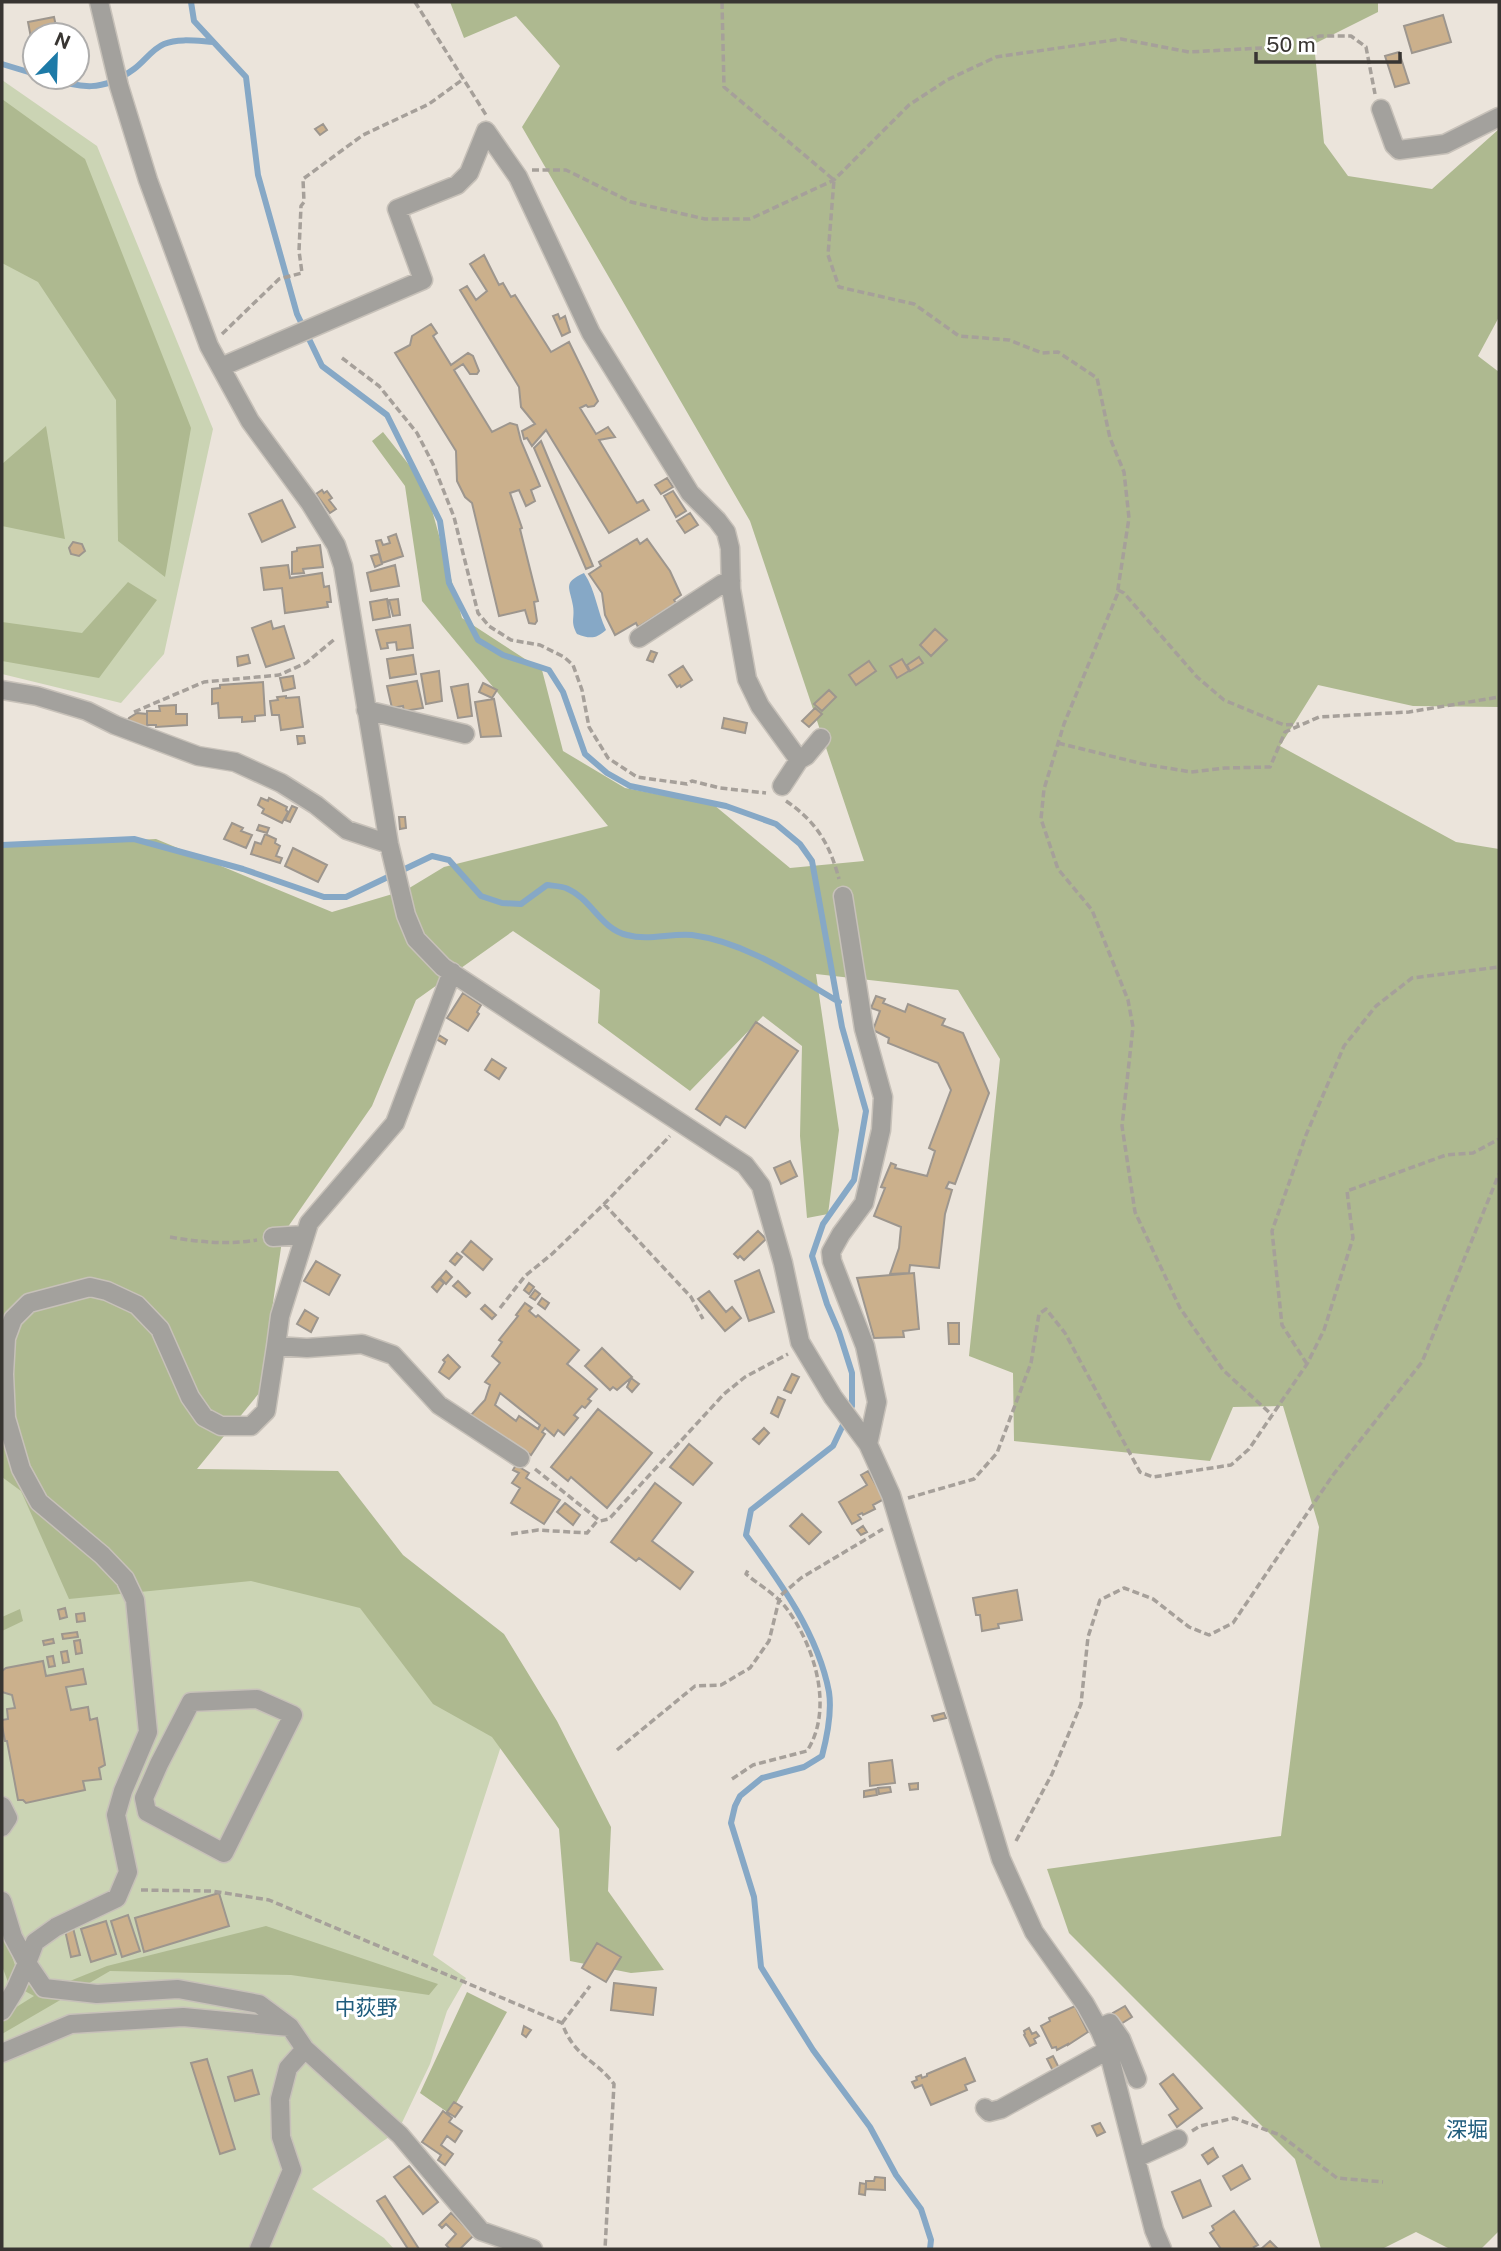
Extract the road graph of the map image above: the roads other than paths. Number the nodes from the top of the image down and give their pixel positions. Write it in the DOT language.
graph roads {
  1 [pos="99,2"];
  2 [pos="1381,108"];
  3 [pos="1499,117"];
  4 [pos="221,367"];
  5 [pos="731,581"];
  6 [pos="639,638"];
  7 [pos="2,690"];
  8 [pos="366,710"];
  9 [pos="465,734"];
  10 [pos="821,738"];
  11 [pos="390,849"];
  12 [pos="844,897"];
  13 [pos="452,972"];
  14 [pos="304,1235"];
  15 [pos="273,1237"];
  16 [pos="276,1346"];
  17 [pos="868,1444"];
  18 [pos="520,1458"];
  19 [pos="137,1756"];
  20 [pos="159,1764"];
  21 [pos="2,1806"];
  22 [pos="2,1827"];
  23 [pos="2,1901"];
  24 [pos="27,1962"];
  25 [pos="2,2011"];
  26 [pos="290,2027"];
  27 [pos="1099,2028"];
  28 [pos="305,2049"];
  29 [pos="1108,2050"];
  30 [pos="2,2053"];
  31 [pos="288,2068"];
  32 [pos="334,2075"];
  33 [pos="1137,2080"];
  34 [pos="985,2108"];
  35 [pos="1178,2139"];
  36 [pos="1132,2157"];
  37 [pos="259,2249"];
  38 [pos="533,2249"];
  39 [pos="1162,2249"];
  1 -- 4 [label="street"];
  2 -- 3 [label="street"];
  4 -- 5 [label="street"];
  4 -- 8 [label="street"];
  5 -- 6 [label="street"];
  5 -- 10 [label="street"];
  7 -- 11 [label="street"];
  8 -- 9 [label="street"];
  8 -- 11 [label="street"];
  11 -- 13 [label="street"];
  12 -- 17 [label="street"];
  13 -- 14 [label="street"];
  13 -- 17 [label="street"];
  14 -- 15 [label="street"];
  14 -- 16 [label="street"];
  16 -- 18 [label="street"];
  16 -- 19 [label="street"];
  17 -- 27 [label="street"];
  19 -- 20 [label="street"];
  19 -- 24 [label="street"];
  20 -- 20 [label="street"];
  21 -- 22 [label="street"];
  23 -- 24 [label="street"];
  24 -- 25 [label="street"];
  24 -- 26 [label="street"];
  26 -- 28 [label="street"];
  26 -- 30 [label="street"];
  27 -- 29 [label="street"];
  27 -- 33 [label="street"];
  28 -- 31 [label="street"];
  28 -- 32 [label="street"];
  29 -- 34 [label="street"];
  29 -- 36 [label="street"];
  31 -- 32 [label="street"];
  31 -- 37 [label="street"];
  32 -- 38 [label="street"];
  35 -- 36 [label="street"];
  36 -- 39 [label="street"];
}
